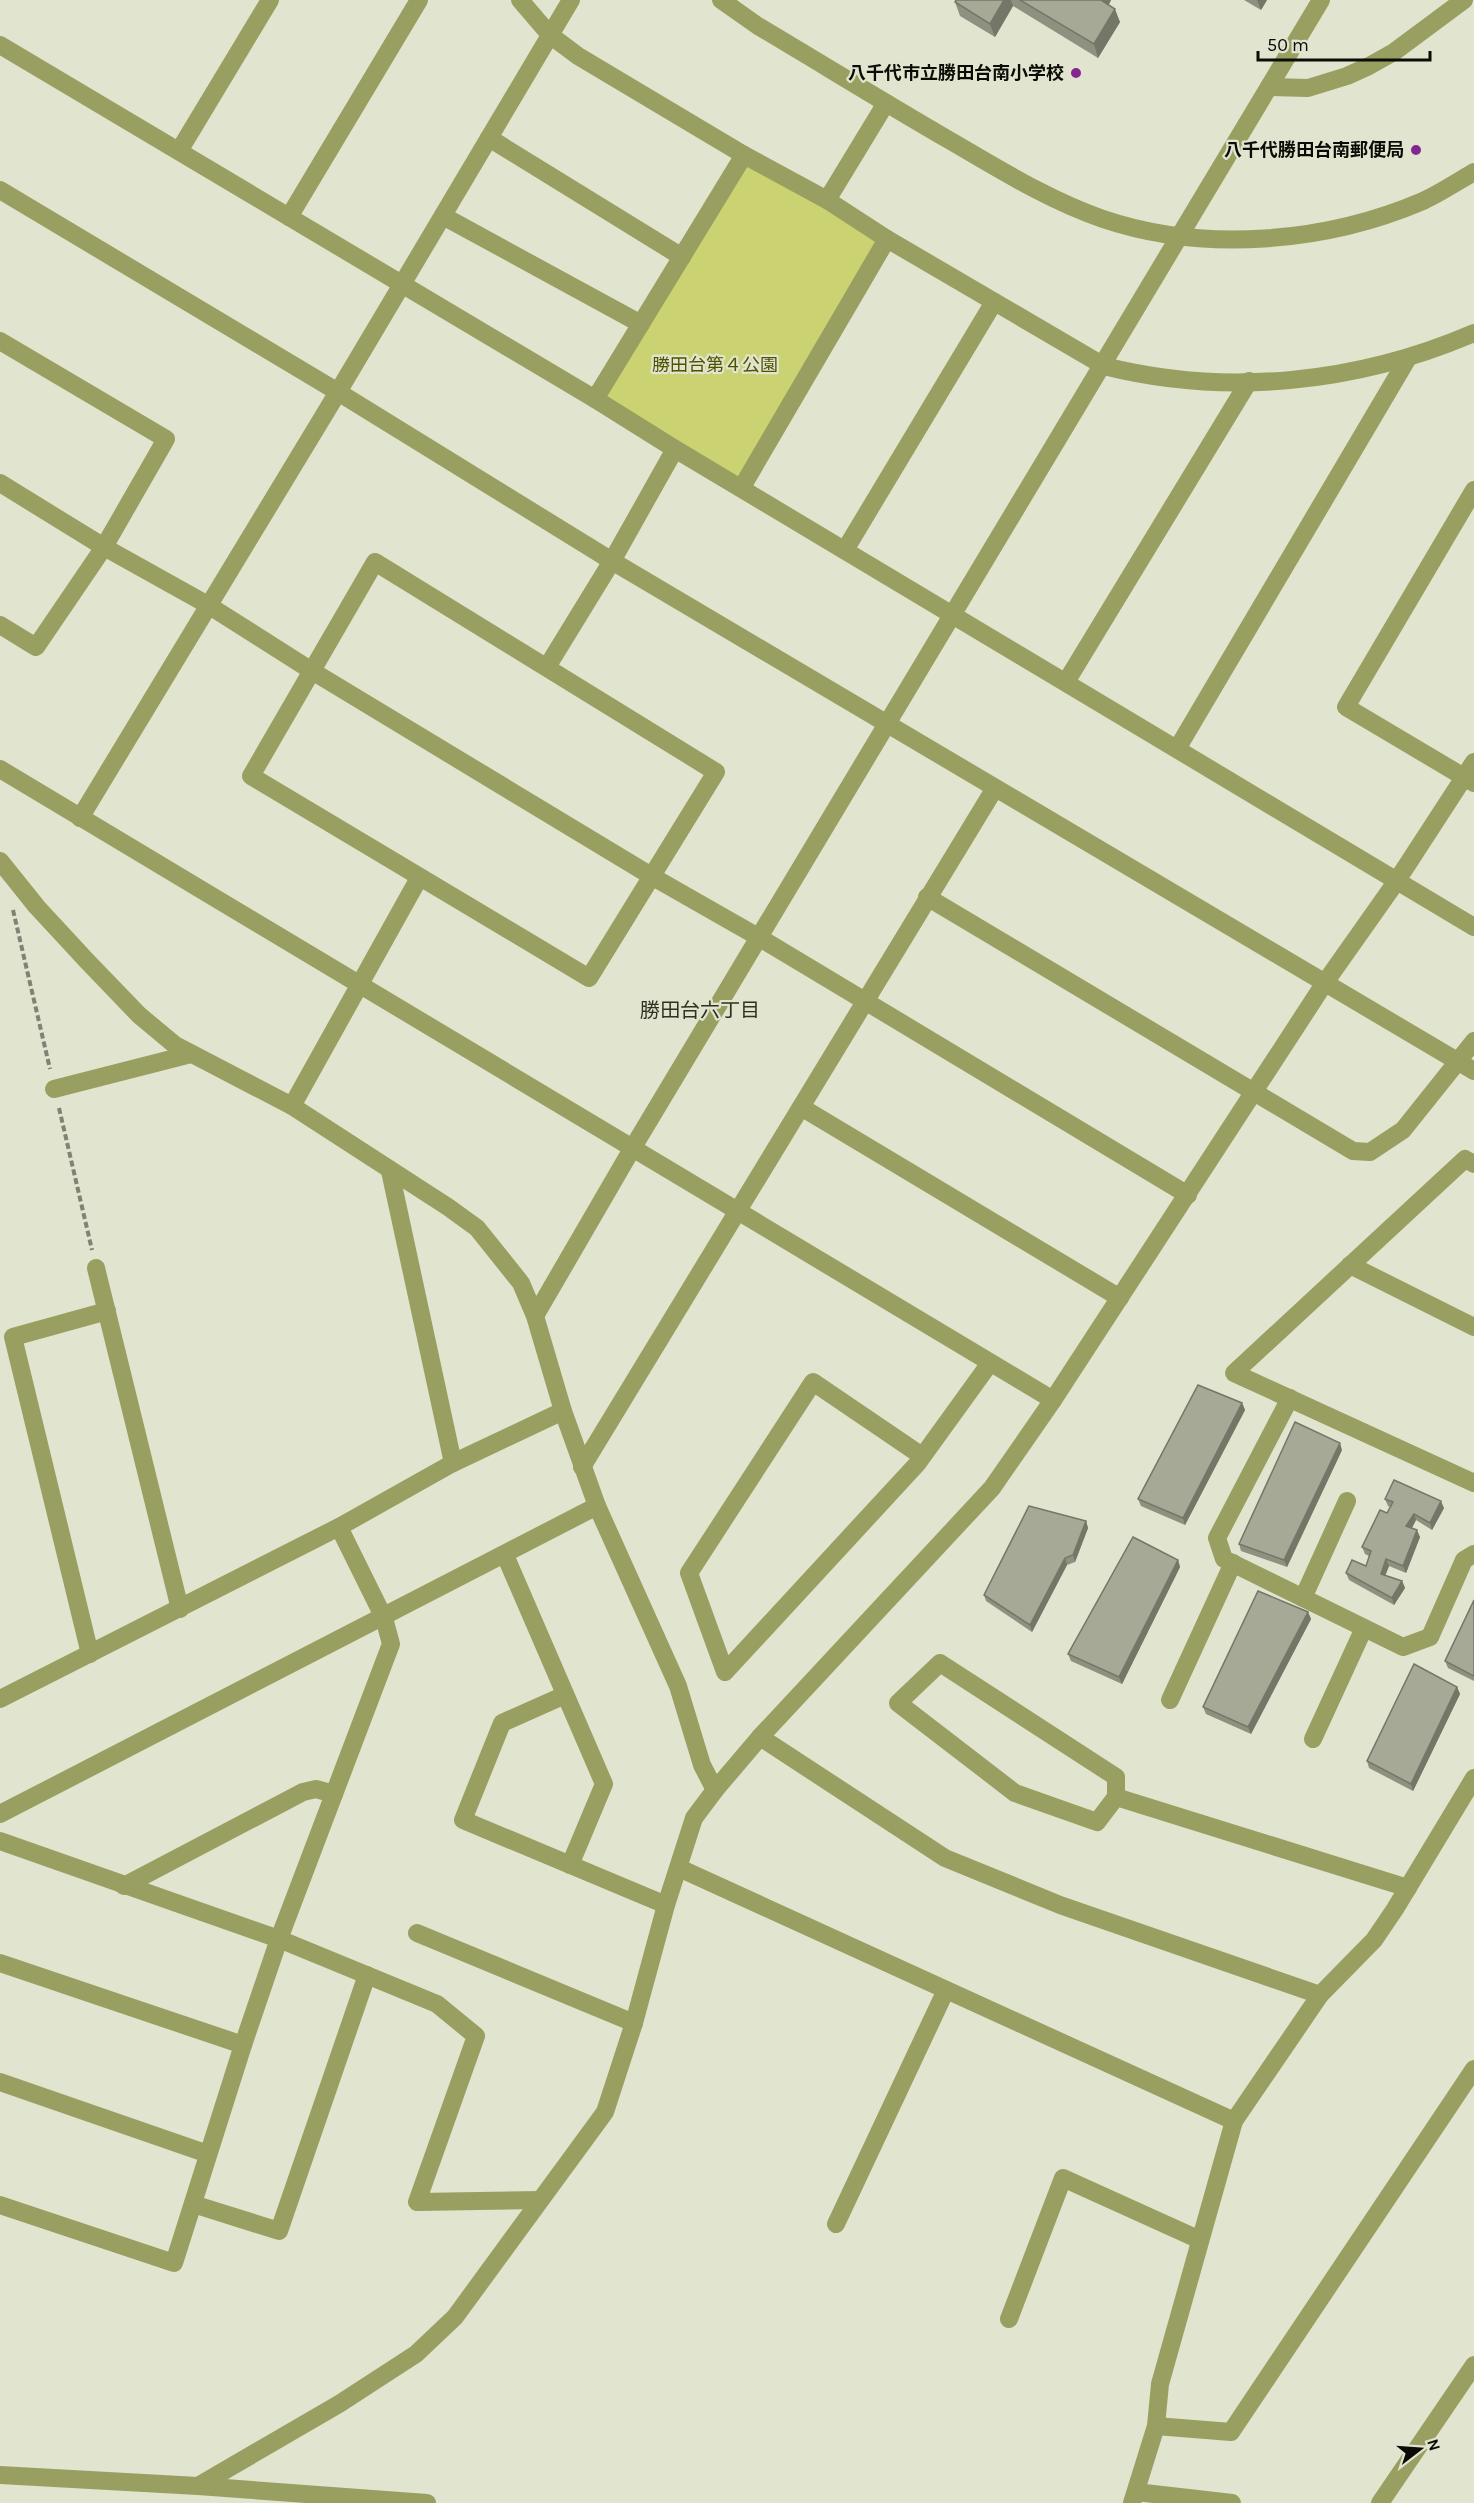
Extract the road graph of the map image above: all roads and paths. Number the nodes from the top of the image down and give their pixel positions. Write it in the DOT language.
graph roads {
  1 [pos="270,0"];
  2 [pos="419,0"];
  3 [pos="520,0"];
  4 [pos="571,0"];
  5 [pos="721,0"];
  6 [pos="1321,0"];
  7 [pos="1464,0"];
  8 [pos="550,35"];
  9 [pos="0,45"];
  10 [pos="1269,87"];
  11 [pos="886,103"];
  12 [pos="489,138"];
  13 [pos="179,151"];
  14 [pos="744,155"];
  15 [pos="1474,172"];
  16 [pos="0,190"];
  17 [pos="827,200"];
  18 [pos="443,216"];
  19 [pos="289,217"];
  20 [pos="1179,235"];
  21 [pos="887,238"];
  22 [pos="682,256"];
  23 [pos="402,284"];
  24 [pos="994,302"];
  25 [pos="641,324"];
  26 [pos="1474,333"];
  27 [pos="0,341"];
  28 [pos="1408,358"];
  29 [pos="1104,366"];
  30 [pos="1249,381"];
  31 [pos="338,392"];
  32 [pos="595,399"];
  33 [pos="675,449"];
  34 [pos="0,483"];
  35 [pos="742,487"];
  36 [pos="1474,490"];
  37 [pos="104,547"];
  38 [pos="845,550"];
  39 [pos="612,561"];
  40 [pos="208,606"];
  41 [pos="952,615"];
  42 [pos="0,626"];
  43 [pos="547,666"];
  44 [pos="312,671"];
  45 [pos="1066,682"];
  46 [pos="888,725"];
  47 [pos="1177,749"];
  48 [pos="1474,762"];
  49 [pos="0,769"];
  50 [pos="1469,781"];
  51 [pos="994,788"];
  52 [pos="80,818"];
  53 [pos="0,861"];
  54 [pos="653,877"];
  55 [pos="419,878"];
  56 [pos="1396,882"];
  57 [pos="927,897"];
  58 [pos="12,909"];
  59 [pos="1474,927"];
  60 [pos="760,938"];
  61 [pos="1324,984"];
  62 [pos="359,986"];
  63 [pos="863,1001"];
  64 [pos="1474,1041"];
  65 [pos="191,1054"];
  66 [pos="1456,1061"];
  67 [pos="1474,1071"];
  68 [pos="54,1089"];
  69 [pos="1255,1092"];
  70 [pos="292,1106"];
  71 [pos="801,1107"];
  72 [pos="632,1149"];
  73 [pos="1474,1164"];
  74 [pos="390,1170"];
  75 [pos="1188,1194"];
  76 [pos="738,1213"];
  77 [pos="1350,1265"];
  78 [pos="96,1268"];
  79 [pos="1120,1298"];
  80 [pos="107,1311"];
  81 [pos="535,1316"];
  82 [pos="1474,1327"];
  83 [pos="990,1363"];
  84 [pos="1290,1398"];
  85 [pos="1053,1400"];
  86 [pos="562,1411"];
  87 [pos="922,1456"];
  88 [pos="453,1463"];
  89 [pos="582,1467"];
  90 [pos="1474,1483"];
  91 [pos="1347,1501"];
  92 [pos="597,1506"];
  93 [pos="339,1527"];
  94 [pos="1474,1554"];
  95 [pos="505,1555"];
  96 [pos="1233,1563"];
  97 [pos="1303,1598"];
  98 [pos="180,1609"];
  99 [pos="384,1618"];
  100 [pos="1364,1628"];
  101 [pos="90,1654"];
  102 [pos="565,1695"];
  103 [pos="0,1699"];
  104 [pos="1170,1701"];
  105 [pos="760,1737"];
  106 [pos="1313,1738"];
  107 [pos="1474,1778"];
  108 [pos="715,1790"];
  109 [pos="334,1794"];
  110 [pos="1116,1797"];
  111 [pos="0,1814"];
  112 [pos="0,1841"];
  113 [pos="570,1865"];
  114 [pos="679,1868"];
  115 [pos="124,1886"];
  116 [pos="1408,1888"];
  117 [pos="666,1905"];
  118 [pos="417,1933"];
  119 [pos="279,1939"];
  120 [pos="0,1963"];
  121 [pos="367,1975"];
  122 [pos="946,1990"];
  123 [pos="1320,1995"];
  124 [pos="634,2023"];
  125 [pos="243,2045"];
  126 [pos="1474,2069"];
  127 [pos="0,2082"];
  128 [pos="1234,2121"];
  129 [pos="208,2154"];
  130 [pos="540,2200"];
  131 [pos="193,2204"];
  132 [pos="0,2205"];
  133 [pos="836,2224"];
  134 [pos="1200,2240"];
  135 [pos="1009,2319"];
  136 [pos="1474,2365"];
  137 [pos="1156,2426"];
  138 [pos="0,2475"];
  139 [pos="198,2486"];
  140 [pos="1134,2497"];
  141 [pos="427,2503"];
  142 [pos="1232,2503"];
  143 [pos="1380,2503"];
  1 -- 13 [label="street"];
  2 -- 19 [label="street"];
  3 -- 8 [label="street"];
  4 -- 8 [label="street"];
  5 -- 11 [label="street"];
  6 -- 10 [label="street"];
  7 -- 10 [label="street"];
  8 -- 12 [label="street"];
  8 -- 14 [label="street"];
  9 -- 13 [label="street"];
  10 -- 20 [label="street"];
  11 -- 17 [label="street"];
  11 -- 20 [label="street"];
  12 -- 18 [label="street"];
  12 -- 22 [label="street"];
  13 -- 19 [label="street"];
  14 -- 17 [label="street"];
  14 -- 22 [label="street"];
  15 -- 20 [label="street"];
  16 -- 31 [label="street"];
  17 -- 21 [label="street"];
  18 -- 23 [label="street"];
  18 -- 25 [label="street"];
  19 -- 23 [label="street"];
  20 -- 29 [label="street"];
  21 -- 24 [label="street"];
  21 -- 35 [label="street"];
  22 -- 25 [label="street"];
  23 -- 31 [label="street"];
  23 -- 32 [label="street"];
  24 -- 29 [label="street"];
  24 -- 38 [label="street"];
  25 -- 32 [label="street"];
  26 -- 28 [label="street"];
  27 -- 37 [label="street"];
  28 -- 30 [label="street"];
  28 -- 47 [label="street"];
  29 -- 30 [label="street"];
  29 -- 41 [label="street"];
  30 -- 45 [label="street"];
  31 -- 39 [label="street"];
  31 -- 40 [label="street"];
  32 -- 33 [label="street"];
  33 -- 35 [label="street"];
  33 -- 39 [label="street"];
  34 -- 37 [label="street"];
  35 -- 38 [label="street"];
  36 -- 50 [label="street"];
  37 -- 40 [label="street"];
  37 -- 42 [label="street"];
  38 -- 41 [label="street"];
  39 -- 43 [label="street"];
  39 -- 46 [label="street"];
  40 -- 44 [label="street"];
  40 -- 52 [label="street"];
  41 -- 45 [label="street"];
  41 -- 46 [label="street"];
  43 -- 44 [label="street"];
  43 -- 54 [label="street"];
  44 -- 54 [label="street"];
  44 -- 55 [label="street"];
  45 -- 47 [label="street"];
  46 -- 51 [label="street"];
  46 -- 60 [label="street"];
  47 -- 56 [label="street"];
  48 -- 50 [label="street"];
  49 -- 52 [label="street"];
  50 -- 56 [label="street"];
  51 -- 57 [label="street"];
  51 -- 61 [label="street"];
  52 -- 62 [label="street"];
  53 -- 65 [label="street"];
  54 -- 55 [label="street"];
  54 -- 60 [label="street"];
  55 -- 62 [label="street"];
  56 -- 59 [label="street"];
  56 -- 61 [label="street"];
  57 -- 63 [label="street"];
  57 -- 69 [label="street"];
  58 -- 68 [label="path"];
  60 -- 63 [label="street"];
  60 -- 72 [label="street"];
  61 -- 66 [label="street"];
  61 -- 69 [label="street"];
  62 -- 70 [label="street"];
  62 -- 72 [label="street"];
  63 -- 71 [label="street"];
  63 -- 75 [label="street"];
  64 -- 66 [label="street"];
  65 -- 68 [label="street"];
  65 -- 70 [label="street"];
  66 -- 67 [label="street"];
  66 -- 69 [label="street"];
  68 -- 78 [label="path"];
  69 -- 75 [label="street"];
  70 -- 74 [label="street"];
  71 -- 76 [label="street"];
  71 -- 79 [label="street"];
  72 -- 76 [label="street"];
  72 -- 81 [label="street"];
  73 -- 77 [label="street"];
  74 -- 81 [label="street"];
  74 -- 88 [label="street"];
  75 -- 79 [label="street"];
  76 -- 83 [label="street"];
  76 -- 89 [label="street"];
  77 -- 82 [label="street"];
  77 -- 84 [label="street"];
  78 -- 80 [label="street"];
  79 -- 85 [label="street"];
  80 -- 98 [label="street"];
  80 -- 101 [label="street"];
  81 -- 86 [label="street"];
  83 -- 85 [label="street"];
  83 -- 87 [label="street"];
  84 -- 90 [label="street"];
  84 -- 96 [label="street"];
  85 -- 105 [label="street"];
  86 -- 88 [label="street"];
  86 -- 89 [label="street"];
  87 -- 87 [label="street"];
  88 -- 93 [label="street"];
  89 -- 92 [label="street"];
  91 -- 97 [label="street"];
  92 -- 95 [label="street"];
  92 -- 108 [label="street"];
  93 -- 98 [label="street"];
  93 -- 99 [label="street"];
  94 -- 100 [label="street"];
  95 -- 99 [label="street"];
  95 -- 102 [label="street"];
  96 -- 97 [label="street"];
  96 -- 104 [label="street"];
  97 -- 100 [label="street"];
  98 -- 101 [label="street"];
  99 -- 109 [label="street"];
  99 -- 111 [label="street"];
  100 -- 106 [label="street"];
  101 -- 103 [label="street"];
  102 -- 113 [label="street"];
  102 -- 113 [label="street"];
  105 -- 108 [label="street"];
  105 -- 123 [label="street"];
  107 -- 116 [label="street"];
  108 -- 114 [label="street"];
  109 -- 115 [label="street"];
  109 -- 119 [label="street"];
  110 -- 110 [label="street"];
  110 -- 116 [label="street"];
  112 -- 115 [label="street"];
  113 -- 117 [label="street"];
  114 -- 117 [label="street"];
  114 -- 122 [label="street"];
  115 -- 119 [label="street"];
  116 -- 123 [label="street"];
  117 -- 124 [label="street"];
  118 -- 124 [label="street"];
  119 -- 121 [label="street"];
  119 -- 125 [label="street"];
  120 -- 125 [label="street"];
  121 -- 130 [label="street"];
  121 -- 131 [label="street"];
  122 -- 128 [label="street"];
  122 -- 133 [label="street"];
  123 -- 128 [label="street"];
  124 -- 130 [label="street"];
  125 -- 129 [label="street"];
  126 -- 137 [label="street"];
  127 -- 129 [label="street"];
  128 -- 134 [label="street"];
  129 -- 131 [label="street"];
  130 -- 139 [label="street"];
  131 -- 132 [label="street"];
  134 -- 135 [label="street"];
  134 -- 137 [label="street"];
  136 -- 143 [label="street"];
  137 -- 140 [label="street"];
  138 -- 139 [label="street"];
  139 -- 141 [label="street"];
  140 -- 142 [label="street"];
}
